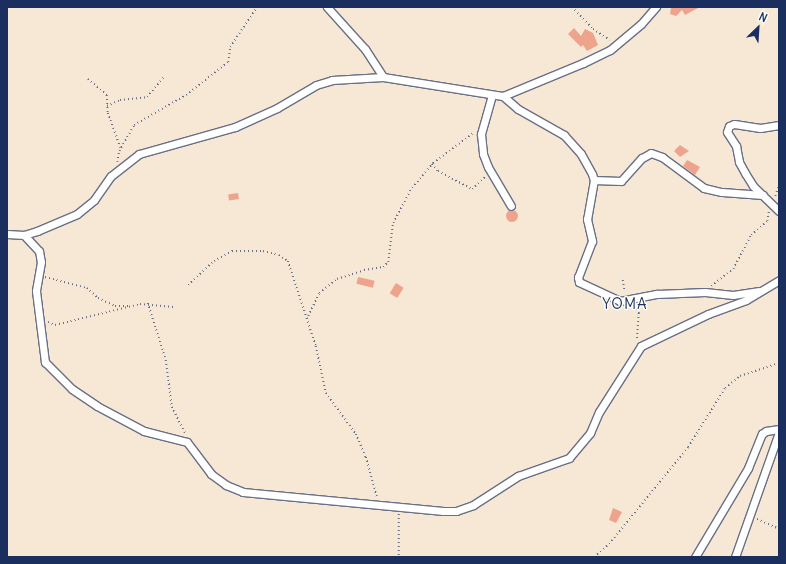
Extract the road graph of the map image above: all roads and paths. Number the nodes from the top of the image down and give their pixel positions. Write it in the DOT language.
graph roads {
  1 [pos="257,7"];
  2 [pos="327,7"];
  3 [pos="572,7"];
  4 [pos="656,7"];
  5 [pos="618,43"];
  6 [pos="383,77"];
  7 [pos="163,78"];
  8 [pos="88,80"];
  9 [pos="492,95"];
  10 [pos="504,96"];
  11 [pos="107,106"];
  12 [pos="779,125"];
  13 [pos="476,130"];
  14 [pos="121,148"];
  15 [pos="432,164"];
  16 [pos="116,171"];
  17 [pos="490,171"];
  18 [pos="594,180"];
  19 [pos="779,185"];
  20 [pos="764,195"];
  21 [pos="772,202"];
  22 [pos="511,206"];
  23 [pos="779,211"];
  24 [pos="7,234"];
  25 [pos="24,235"];
  26 [pos="39,276"];
  27 [pos="623,280"];
  28 [pos="779,280"];
  29 [pos="188,285"];
  30 [pos="768,288"];
  31 [pos="705,292"];
  32 [pos="627,301"];
  33 [pos="148,303"];
  34 [pos="131,306"];
  35 [pos="37,307"];
  36 [pos="174,307"];
  37 [pos="307,317"];
  38 [pos="636,352"];
  39 [pos="779,363"];
  40 [pos="779,431"];
  41 [pos="187,442"];
  42 [pos="379,505"];
  43 [pos="399,506"];
  44 [pos="749,515"];
  45 [pos="779,529"];
  46 [pos="399,557"];
  47 [pos="594,557"];
  48 [pos="695,557"];
  49 [pos="735,557"];
  1 -- 14 [label="path"];
  2 -- 6 [label="street"];
  3 -- 5 [label="path"];
  4 -- 5 [label="street"];
  5 -- 10 [label="street"];
  6 -- 9 [label="street"];
  6 -- 16 [label="street"];
  7 -- 11 [label="path"];
  8 -- 11 [label="path"];
  9 -- 10 [label="street"];
  9 -- 17 [label="street"];
  10 -- 18 [label="street"];
  11 -- 14 [label="path"];
  12 -- 20 [label="street"];
  13 -- 15 [label="path"];
  14 -- 16 [label="path"];
  15 -- 17 [label="path"];
  15 -- 37 [label="path"];
  16 -- 25 [label="street"];
  17 -- 22 [label="street"];
  18 -- 20 [label="street"];
  18 -- 32 [label="street"];
  19 -- 21 [label="path"];
  20 -- 21 [label="street"];
  21 -- 23 [label="street"];
  21 -- 31 [label="path"];
  24 -- 25 [label="street"];
  25 -- 26 [label="street"];
  26 -- 34 [label="path"];
  26 -- 35 [label="street"];
  27 -- 32 [label="path"];
  28 -- 30 [label="street"];
  29 -- 37 [label="path"];
  30 -- 31 [label="street"];
  30 -- 38 [label="street"];
  31 -- 32 [label="street"];
  32 -- 38 [label="path"];
  33 -- 34 [label="path"];
  33 -- 36 [label="path"];
  33 -- 41 [label="path"];
  34 -- 35 [label="path"];
  35 -- 41 [label="street"];
  37 -- 42 [label="path"];
  38 -- 43 [label="street"];
  39 -- 47 [label="path"];
  40 -- 44 [label="street"];
  40 -- 48 [label="street"];
  41 -- 42 [label="street"];
  42 -- 43 [label="street"];
  43 -- 46 [label="path"];
  44 -- 45 [label="path"];
  44 -- 49 [label="street"];
}
